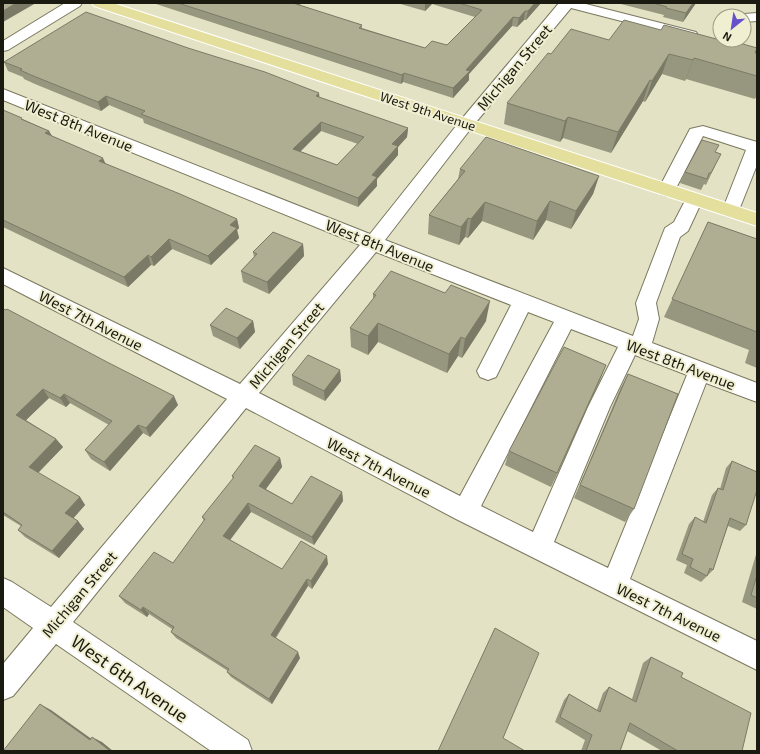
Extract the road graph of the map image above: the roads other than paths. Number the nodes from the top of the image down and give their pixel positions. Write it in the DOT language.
graph roads {
  1 [pos="74,3"];
  2 [pos="99,3"];
  3 [pos="567,3"];
  4 [pos="702,38"];
  5 [pos="3,47"];
  6 [pos="3,94"];
  7 [pos="466,124"];
  8 [pos="756,147"];
  9 [pos="667,190"];
  10 [pos="694,199"];
  11 [pos="731,211"];
  12 [pos="757,220"];
  13 [pos="373,243"];
  14 [pos="3,276"];
  15 [pos="523,302"];
  16 [pos="566,319"];
  17 [pos="635,346"];
  18 [pos="488,371"];
  19 [pos="700,371"];
  20 [pos="757,394"];
  21 [pos="243,396"];
  22 [pos="465,511"];
  23 [pos="540,548"];
  24 [pos="614,585"];
  25 [pos="3,590"];
  26 [pos="54,625"];
  27 [pos="757,656"];
  28 [pos="3,686"];
  29 [pos="236,751"];
  1 -- 5 [label="street"];
  2 -- 7 [label="main road, West 9th Avenue"];
  3 -- 4 [label="street"];
  3 -- 7 [label="street, Michigan Street"];
  6 -- 13 [label="street, West 8th Avenue"];
  7 -- 9 [label="main road, West 9th Avenue"];
  7 -- 13 [label="street, Michigan Street"];
  8 -- 9 [label="street"];
  8 -- 11 [label="street"];
  9 -- 10 [label="main road, West 9th Avenue"];
  10 -- 11 [label="main road, West 9th Avenue"];
  10 -- 17 [label="street"];
  11 -- 12 [label="main road, West 9th Avenue"];
  13 -- 15 [label="street, West 8th Avenue"];
  13 -- 21 [label="street, Michigan Street"];
  14 -- 21 [label="street, West 7th Avenue"];
  15 -- 16 [label="street, West 8th Avenue"];
  15 -- 18 [label="street"];
  16 -- 17 [label="street, West 8th Avenue"];
  16 -- 22 [label="street"];
  17 -- 19 [label="street, West 8th Avenue"];
  17 -- 23 [label="street"];
  19 -- 20 [label="street, West 8th Avenue"];
  19 -- 24 [label="street"];
  21 -- 22 [label="street, West 7th Avenue"];
  21 -- 26 [label="street, Michigan Street"];
  22 -- 23 [label="street, West 7th Avenue"];
  23 -- 24 [label="street, West 7th Avenue"];
  24 -- 27 [label="street, West 7th Avenue"];
  25 -- 26 [label="street, West 6th Avenue"];
  26 -- 28 [label="street, Michigan Street"];
  26 -- 29 [label="street, West 6th Avenue"];
}
